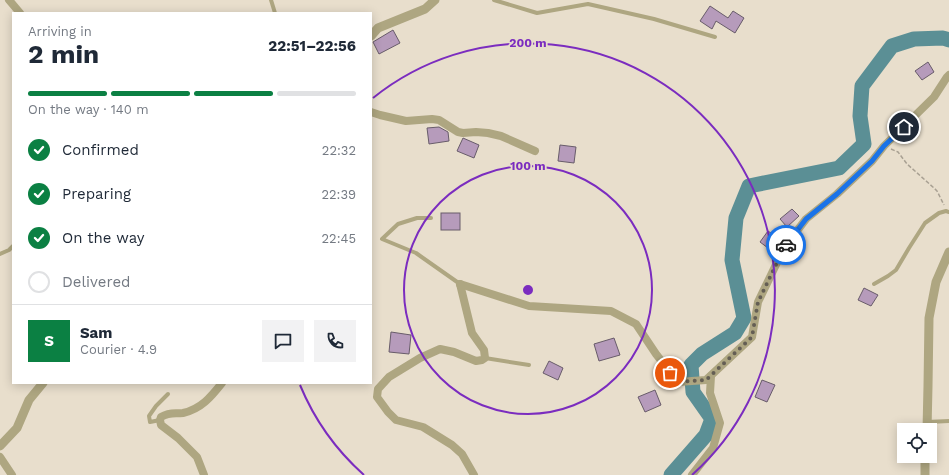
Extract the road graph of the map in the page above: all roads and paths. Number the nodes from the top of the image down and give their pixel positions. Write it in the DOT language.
graph roads {
  1 [pos="9,0"];
  2 [pos="271,0"];
  3 [pos="435,0"];
  4 [pos="494,0"];
  5 [pos="19,12"];
  6 [pos="275,12"];
  7 [pos="372,35"];
  8 [pos="715,37"];
  9 [pos="949,75"];
  10 [pos="372,112"];
  11 [pos="884,146"];
  12 [pos="536,151"];
  13 [pos="948,211"];
  14 [pos="431,218"];
  15 [pos="12,247"];
  16 [pos="949,252"];
  17 [pos="0,254"];
  18 [pos="460,284"];
  19 [pos="874,284"];
  20 [pos="485,358"];
  21 [pos="529,365"];
  22 [pos="709,378"];
  23 [pos="42,384"];
  24 [pos="221,384"];
  25 [pos="168,394"];
  26 [pos="160,420"];
  27 [pos="949,421"];
  28 [pos="927,423"];
  29 [pos="937,424"];
  30 [pos="0,446"];
  31 [pos="0,457"];
  32 [pos="925,463"];
  33 [pos="12,475"];
  34 [pos="204,475"];
  35 [pos="474,475"];
  36 [pos="692,475"];
  37 [pos="924,475"];
  1 -- 5 [label="street"];
  2 -- 6 [label="lane"];
  3 -- 7 [label="street"];
  4 -- 8 [label="lane"];
  9 -- 11 [label="street"];
  10 -- 12 [label="street"];
  11 -- 13 [label="path"];
  11 -- 22 [label="street"];
  13 -- 19 [label="lane"];
  14 -- 18 [label="lane"];
  15 -- 17 [label="lane"];
  16 -- 28 [label="street"];
  18 -- 20 [label="street"];
  18 -- 22 [label="street"];
  20 -- 21 [label="lane"];
  20 -- 35 [label="street"];
  22 -- 36 [label="street"];
  23 -- 30 [label="street"];
  24 -- 26 [label="street"];
  25 -- 26 [label="lane"];
  26 -- 34 [label="street"];
  27 -- 29 [label="lane"];
  31 -- 33 [label="street"];
  32 -- 37 [label="street"];
}
